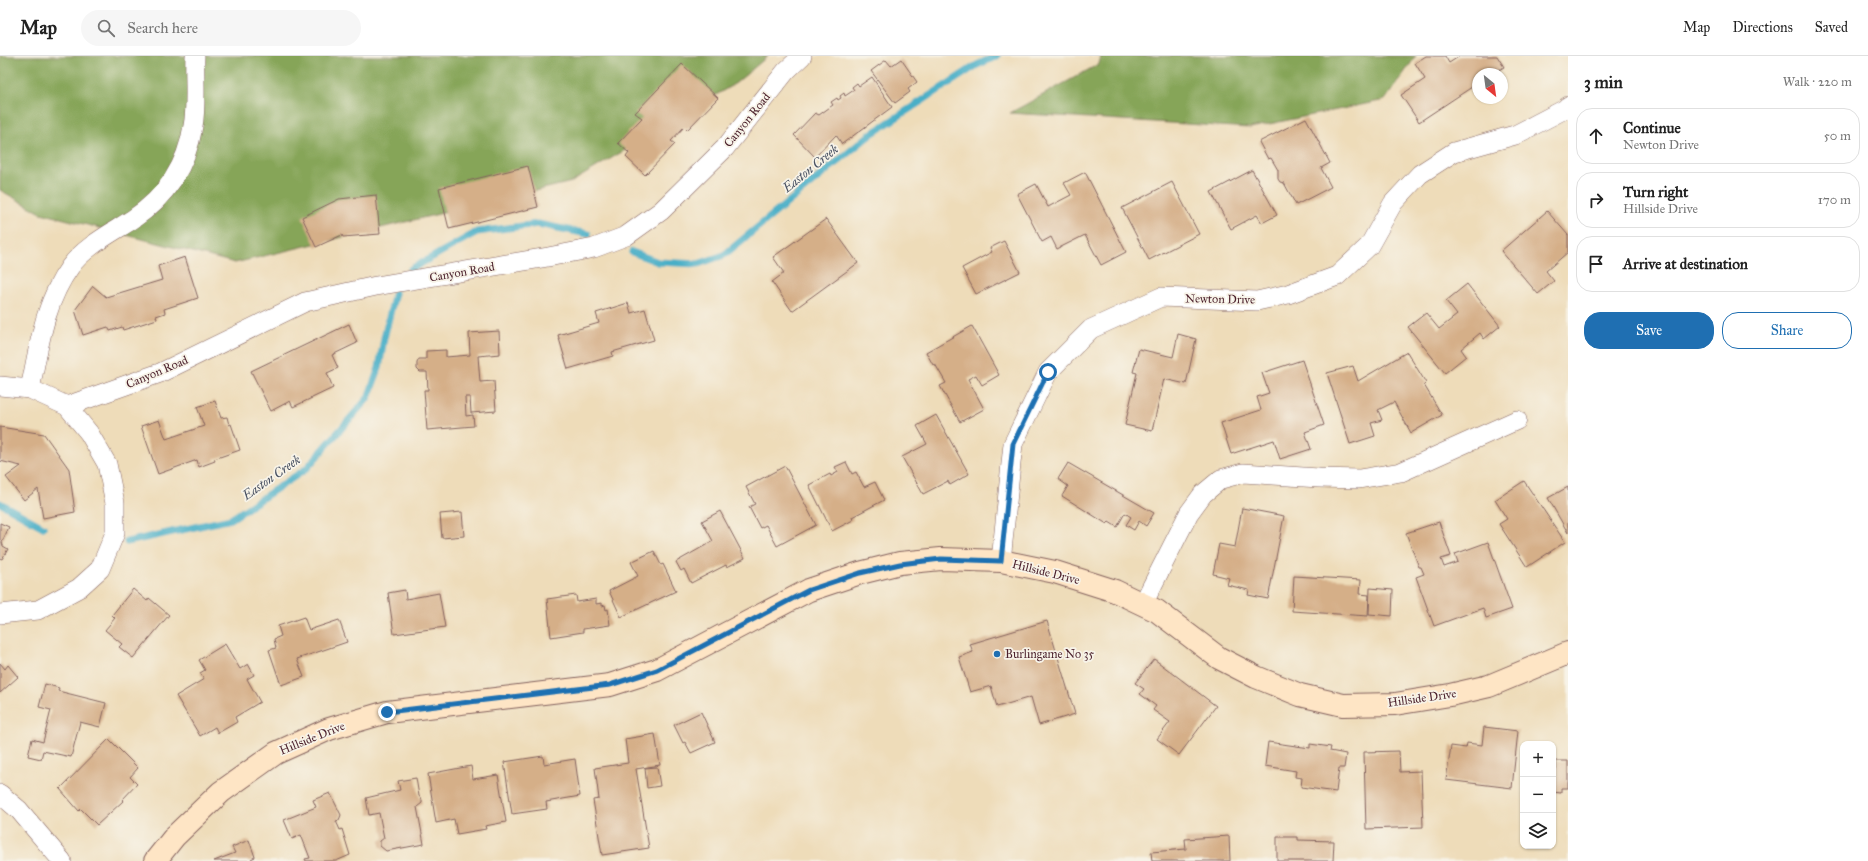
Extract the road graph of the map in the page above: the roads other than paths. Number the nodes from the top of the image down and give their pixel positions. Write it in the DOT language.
graph roads {
  1 [pos="195,56"];
  2 [pos="802,56"];
  3 [pos="1568,106"];
  4 [pos="0,386"];
  5 [pos="30,390"];
  6 [pos="66,406"];
  7 [pos="1517,420"];
  8 [pos="1001,561"];
  9 [pos="1143,604"];
  10 [pos="0,614"];
  11 [pos="1568,653"];
  12 [pos="0,794"];
  13 [pos="62,861"];
  14 [pos="155,861"];
  1 -- 5 [label="street"];
  2 -- 6 [label="street, Canyon Road"];
  3 -- 8 [label="street, Newton Drive"];
  4 -- 5 [label="street"];
  5 -- 6 [label="street"];
  6 -- 10 [label="street"];
  7 -- 9 [label="street"];
  8 -- 9 [label="main road, Hillside Drive"];
  8 -- 14 [label="main road, Hillside Drive"];
  9 -- 11 [label="main road, Hillside Drive"];
  12 -- 13 [label="street"];
}
